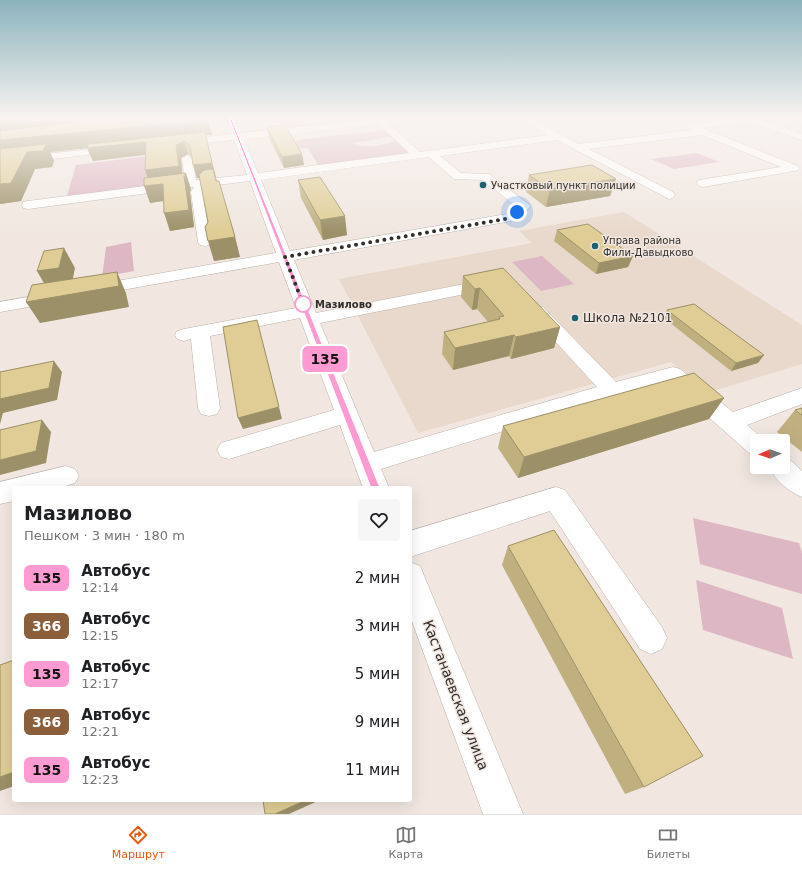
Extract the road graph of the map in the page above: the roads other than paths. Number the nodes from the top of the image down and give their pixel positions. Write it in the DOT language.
graph roads {
  1 [pos="43,157"];
  2 [pos="246,157"];
  3 [pos="402,157"];
  4 [pos="428,157"];
  5 [pos="595,157"];
  6 [pos="766,157"];
  7 [pos="187,158"];
  8 [pos="24,159"];
  9 [pos="0,162"];
  10 [pos="254,177"];
  11 [pos="703,183"];
  12 [pos="197,184"];
  13 [pos="669,195"];
  14 [pos="28,205"];
  15 [pos="205,242"];
  16 [pos="285,257"];
  17 [pos="508,280"];
  18 [pos="523,297"];
  19 [pos="0,307"];
  20 [pos="308,315"];
  21 [pos="612,390"];
  22 [pos="802,396"];
  23 [pos="209,408"];
  24 [pos="347,415"];
  25 [pos="730,422"];
  26 [pos="750,440"];
  27 [pos="229,450"];
  28 [pos="366,464"];
  29 [pos="789,474"];
  30 [pos="66,476"];
  31 [pos="28,486"];
  32 [pos="375,486"];
  33 [pos="802,486"];
  34 [pos="12,491"];
  35 [pos="0,494"];
  36 [pos="412,543"];
  37 [pos="412,581"];
  38 [pos="651,638"];
  39 [pos="503,814"];
  1 -- 8 [label="street"];
  2 -- 10 [label="street"];
  3 -- 10 [label="street"];
  4 -- 16 [label="street"];
  5 -- 13 [label="street"];
  6 -- 11 [label="street"];
  7 -- 12 [label="street"];
  8 -- 9 [label="street"];
  10 -- 12 [label="street"];
  10 -- 16 [label="street"];
  12 -- 14 [label="street"];
  12 -- 15 [label="street"];
  16 -- 19 [label="street"];
  16 -- 20 [label="street"];
  17 -- 20 [label="street"];
  18 -- 21 [label="street"];
  20 -- 23 [label="street"];
  20 -- 24 [label="street"];
  21 -- 25 [label="street"];
  21 -- 28 [label="street"];
  22 -- 25 [label="street"];
  24 -- 27 [label="street"];
  24 -- 28 [label="street"];
  25 -- 26 [label="street"];
  28 -- 32 [label="street"];
  29 -- 33 [label="street"];
  30 -- 31 [label="street"];
  34 -- 35 [label="street"];
  36 -- 38 [label="street"];
  37 -- 39 [label="street, Кастанаевская улица"];
}
